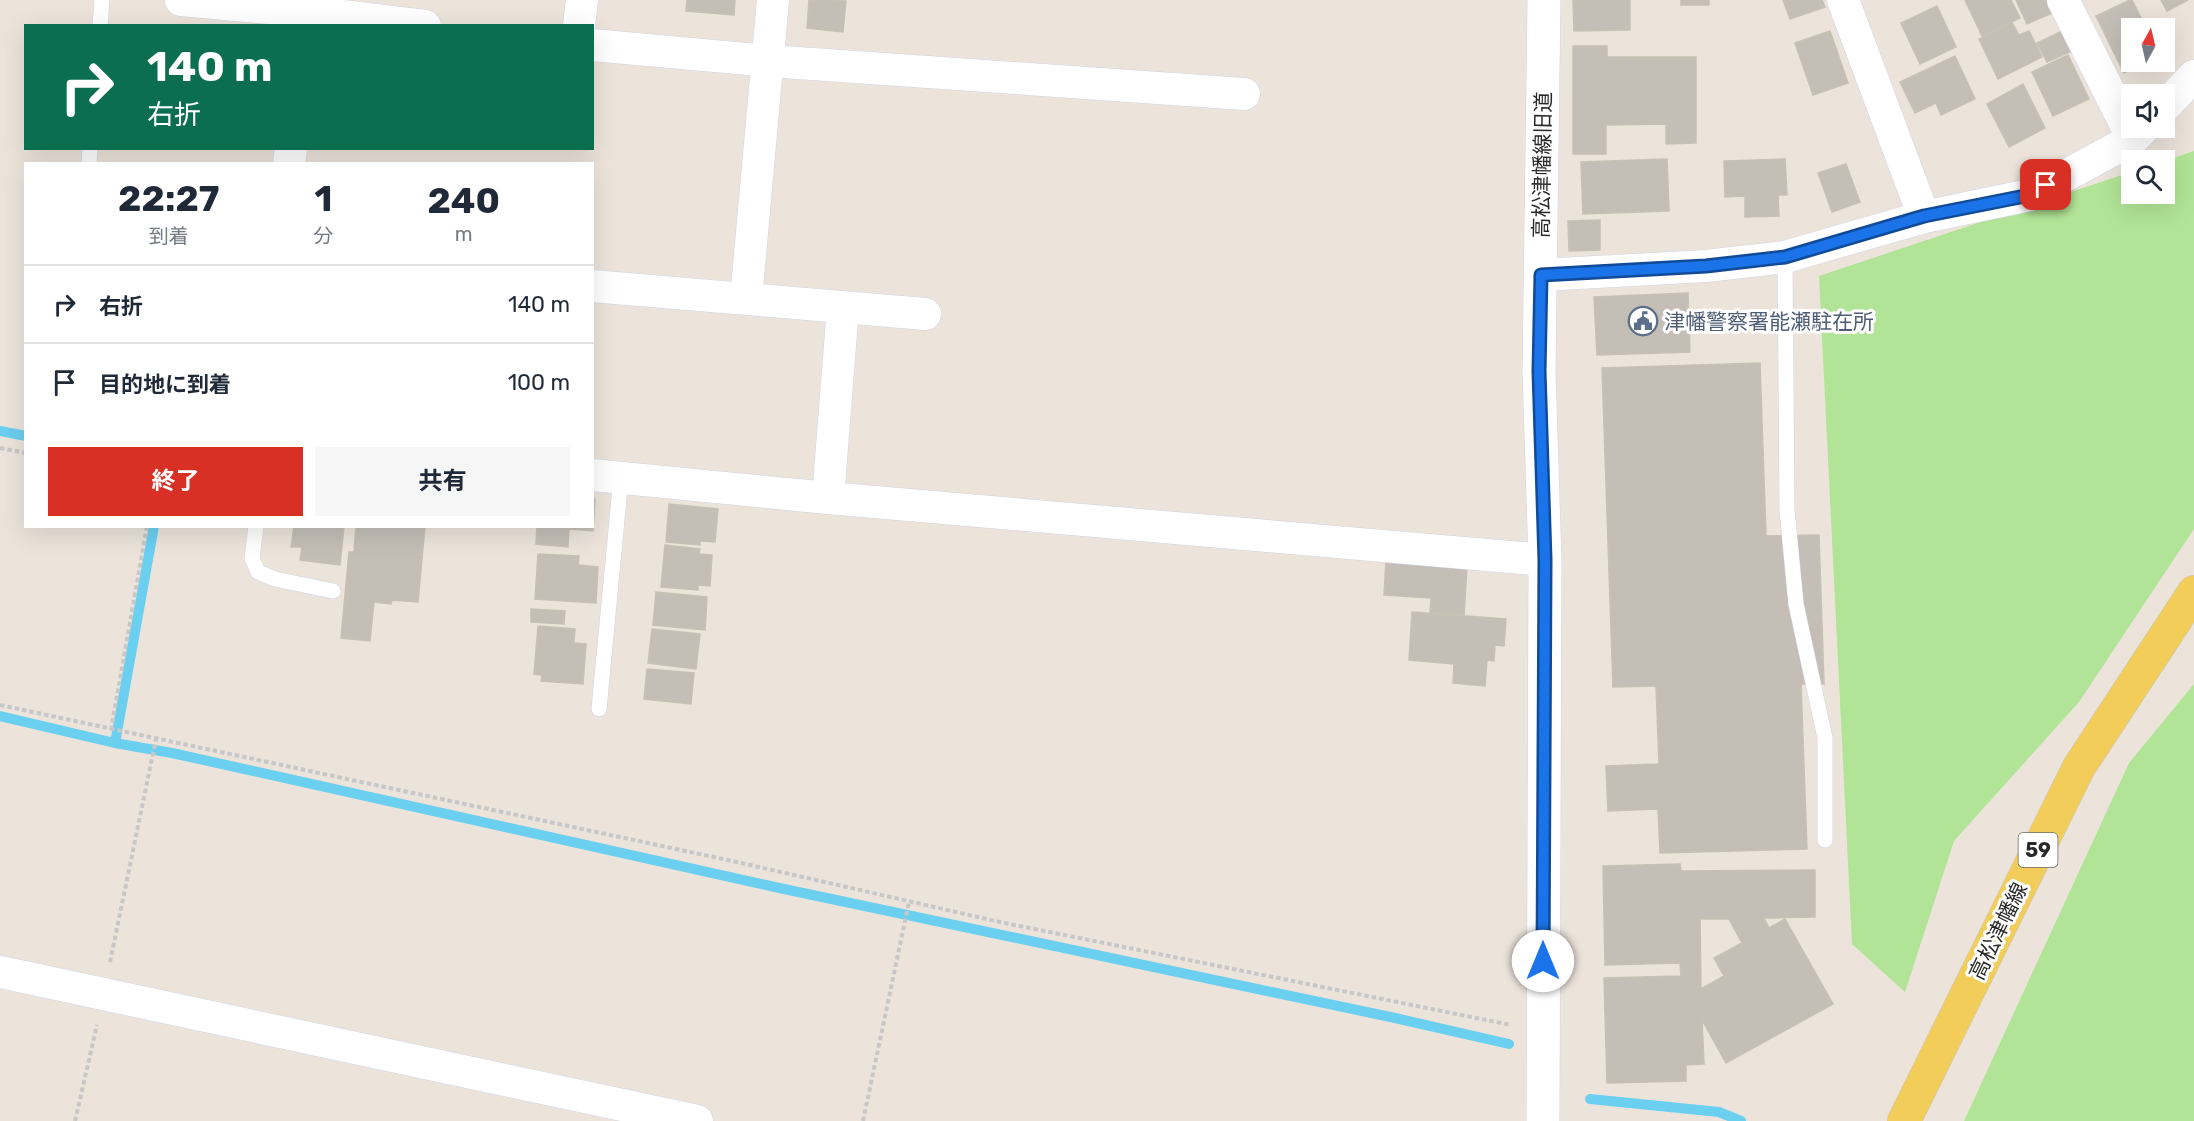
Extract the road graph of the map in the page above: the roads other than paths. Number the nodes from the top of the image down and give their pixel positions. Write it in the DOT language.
graph roads {
  1 [pos="102,0"];
  2 [pos="181,0"];
  3 [pos="582,0"];
  4 [pos="773,0"];
  5 [pos="1544,0"];
  6 [pos="1843,0"];
  7 [pos="2063,0"];
  8 [pos="302,12"];
  9 [pos="100,24"];
  10 [pos="407,24"];
  11 [pos="579,24"];
  12 [pos="594,45"];
  13 [pos="769,61"];
  14 [pos="2194,76"];
  15 [pos="1244,94"];
  16 [pos="2175,96"];
  17 [pos="2121,102"];
  18 [pos="2130,138"];
  19 [pos="1924,216"];
  20 [pos="1785,257"];
  21 [pos="1541,275"];
  22 [pos="594,286"];
  23 [pos="746,299"];
  24 [pos="843,307"];
  25 [pos="925,314"];
  26 [pos="607,476"];
  27 [pos="828,498"];
  28 [pos="256,528"];
  29 [pos="1545,560"];
  30 [pos="333,591"];
  31 [pos="2194,592"];
  32 [pos="598,709"];
  33 [pos="1825,840"];
  34 [pos="0,972"];
  35 [pos="697,1121"];
  36 [pos="1543,1121"];
  37 [pos="1904,1121"];
  1 -- 9 [label="lane"];
  2 -- 8 [label="street"];
  3 -- 11 [label="street"];
  4 -- 13 [label="street"];
  5 -- 21 [label="street, 高松津幡線旧道"];
  6 -- 19 [label="street"];
  7 -- 17 [label="street"];
  8 -- 10 [label="street"];
  12 -- 13 [label="street"];
  13 -- 15 [label="street"];
  13 -- 23 [label="street"];
  14 -- 16 [label="street"];
  18 -- 19 [label="street"];
  19 -- 20 [label="street"];
  20 -- 21 [label="street"];
  20 -- 33 [label="lane"];
  21 -- 29 [label="street, 高松津幡線旧道"];
  22 -- 23 [label="street"];
  23 -- 24 [label="street"];
  24 -- 25 [label="street"];
  24 -- 27 [label="street"];
  26 -- 27 [label="street"];
  26 -- 32 [label="lane"];
  27 -- 29 [label="street"];
  28 -- 30 [label="lane"];
  29 -- 36 [label="street, 高松津幡線旧道"];
  31 -- 37 [label="main road, 高松津幡線 / 59"];
  34 -- 35 [label="street"];
}
